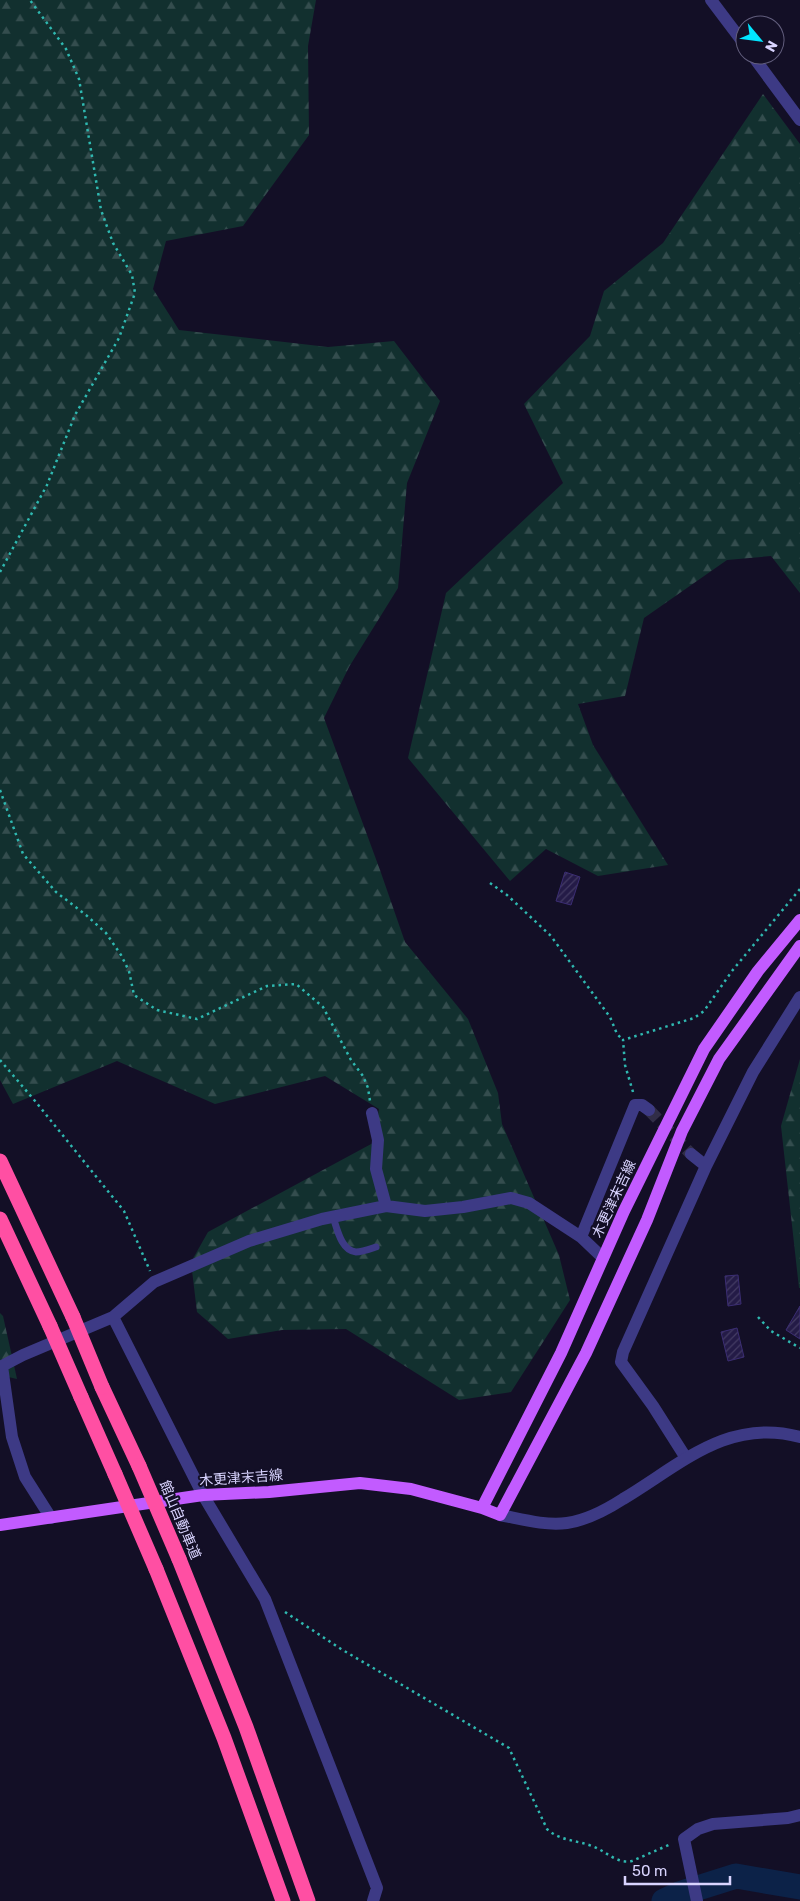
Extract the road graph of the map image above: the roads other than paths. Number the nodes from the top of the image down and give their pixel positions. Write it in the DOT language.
graph roads {
  1 [pos="717,2"];
  2 [pos="735,30"];
  3 [pos="759,65"];
  4 [pos="800,120"];
  5 [pos="800,920"];
  6 [pos="798,951"];
  7 [pos="800,997"];
  8 [pos="649,1110"];
  9 [pos="372,1113"];
  10 [pos="691,1154"];
  11 [pos="0,1161"];
  12 [pos="706,1166"];
  13 [pos="386,1206"];
  14 [pos="333,1217"];
  15 [pos="0,1219"];
  16 [pos="581,1237"];
  17 [pos="376,1247"];
  18 [pos="603,1258"];
  19 [pos="113,1317"];
  20 [pos="800,1437"];
  21 [pos="686,1458"];
  22 [pos="203,1495"];
  23 [pos="482,1508"];
  24 [pos="500,1514"];
  25 [pos="51,1518"];
  26 [pos="0,1525"];
  27 [pos="800,1815"];
  28 [pos="283,1901"];
  29 [pos="308,1901"];
  30 [pos="373,1901"];
  31 [pos="697,1901"];
  1 -- 2 [label="street"];
  3 -- 4 [label="street"];
  5 -- 18 [label="main road, 木更津末吉線"];
  6 -- 24 [label="main road"];
  7 -- 12 [label="street"];
  8 -- 16 [label="street"];
  9 -- 13 [label="street"];
  10 -- 12 [label="street"];
  11 -- 29 [label="highway, 館山自動車道, bridge"];
  12 -- 21 [label="street"];
  13 -- 14 [label="street"];
  13 -- 16 [label="street"];
  14 -- 17 [label="lane"];
  14 -- 19 [label="street"];
  15 -- 28 [label="highway, bridge"];
  16 -- 18 [label="street"];
  18 -- 23 [label="main road, 木更津末吉線"];
  19 -- 22 [label="street"];
  19 -- 25 [label="street"];
  20 -- 21 [label="street"];
  21 -- 24 [label="street"];
  22 -- 23 [label="main road, 木更津末吉線"];
  22 -- 25 [label="main road, 木更津末吉線"];
  22 -- 30 [label="street"];
  23 -- 24 [label="main road, 木更津末吉線"];
  25 -- 26 [label="main road, 木更津末吉線"];
  27 -- 31 [label="street"];
}
